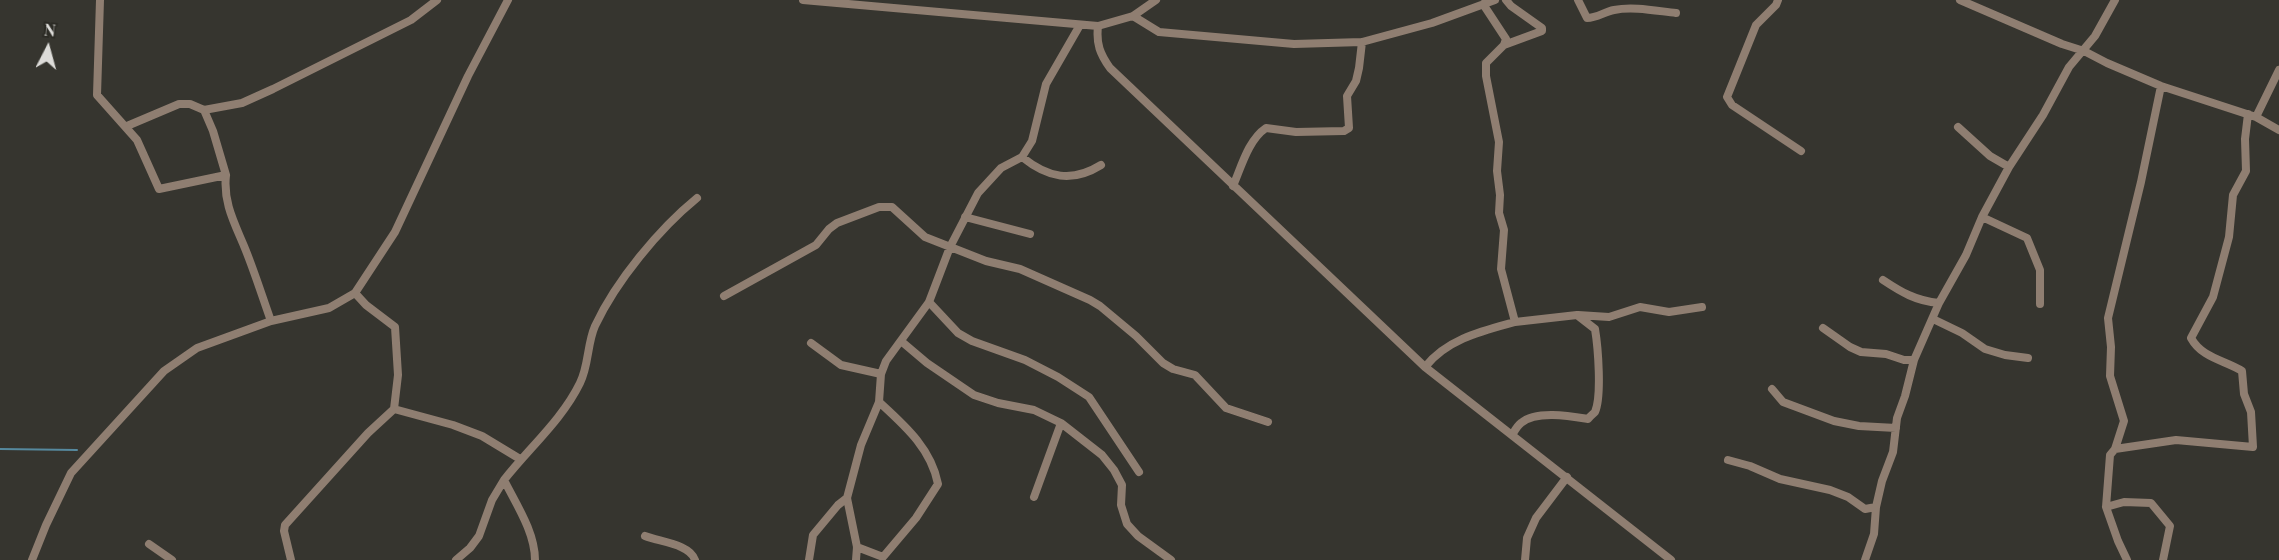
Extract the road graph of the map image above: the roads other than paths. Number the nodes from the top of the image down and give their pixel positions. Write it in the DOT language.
graph roads {
  1 [pos="100,0"];
  2 [pos="437,0"];
  3 [pos="508,0"];
  4 [pos="803,0"];
  5 [pos="1156,0"];
  6 [pos="1495,0"];
  7 [pos="1506,0"];
  8 [pos="1578,0"];
  9 [pos="1778,0"];
  10 [pos="1959,0"];
  11 [pos="2115,0"];
  12 [pos="1483,4"];
  13 [pos="1676,13"];
  14 [pos="1133,16"];
  15 [pos="1080,25"];
  16 [pos="1098,26"];
  17 [pos="1362,42"];
  18 [pos="1504,45"];
  19 [pos="2084,51"];
  20 [pos="2279,70"];
  21 [pos="2161,86"];
  22 [pos="204,110"];
  23 [pos="2252,115"];
  24 [pos="127,126"];
  25 [pos="1958,127"];
  26 [pos="2279,130"];
  27 [pos="1801,151"];
  28 [pos="1022,157"];
  29 [pos="1101,165"];
  30 [pos="2009,167"];
  31 [pos="226,175"];
  32 [pos="1233,186"];
  33 [pos="697,198"];
  34 [pos="965,217"];
  35 [pos="1982,218"];
  36 [pos="1030,234"];
  37 [pos="950,247"];
  38 [pos="1883,280"];
  39 [pos="355,292"];
  40 [pos="724,296"];
  41 [pos="929,302"];
  42 [pos="1939,303"];
  43 [pos="2040,304"];
  44 [pos="1702,307"];
  45 [pos="1577,315"];
  46 [pos="1933,319"];
  47 [pos="271,321"];
  48 [pos="1515,322"];
  49 [pos="1823,328"];
  50 [pos="900,341"];
  51 [pos="811,343"];
  52 [pos="2028,358"];
  53 [pos="1914,360"];
  54 [pos="1425,367"];
  55 [pos="881,374"];
  56 [pos="1772,389"];
  57 [pos="879,402"];
  58 [pos="394,409"];
  59 [pos="1268,422"];
  60 [pos="1060,423"];
  61 [pos="1896,428"];
  62 [pos="1512,435"];
  63 [pos="2115,449"];
  64 [pos="520,459"];
  65 [pos="1728,460"];
  66 [pos="1140,472"];
  67 [pos="1567,477"];
  68 [pos="504,480"];
  69 [pos="1034,497"];
  70 [pos="847,498"];
  71 [pos="1876,507"];
  72 [pos="2106,507"];
  73 [pos="645,536"];
  74 [pos="149,544"];
  75 [pos="857,547"];
  76 [pos="884,559"];
  77 [pos="32,560"];
  78 [pos="172,560"];
  79 [pos="291,560"];
  80 [pos="456,560"];
  81 [pos="535,560"];
  82 [pos="695,560"];
  83 [pos="809,560"];
  84 [pos="856,560"];
  85 [pos="1171,560"];
  86 [pos="1525,560"];
  87 [pos="1671,560"];
  88 [pos="1865,560"];
  89 [pos="2127,560"];
  90 [pos="2163,560"];
  1 -- 24 [label="street"];
  2 -- 22 [label="street"];
  3 -- 39 [label="street"];
  4 -- 15 [label="street"];
  5 -- 14 [label="street"];
  6 -- 12 [label="street"];
  7 -- 18 [label="street"];
  8 -- 13 [label="street"];
  9 -- 27 [label="street"];
  10 -- 19 [label="street"];
  11 -- 19 [label="street"];
  12 -- 17 [label="street"];
  12 -- 18 [label="street"];
  14 -- 16 [label="street"];
  14 -- 17 [label="street"];
  15 -- 16 [label="street"];
  15 -- 28 [label="street"];
  16 -- 32 [label="street"];
  17 -- 32 [label="street"];
  18 -- 48 [label="street"];
  19 -- 21 [label="street"];
  19 -- 30 [label="street"];
  20 -- 23 [label="street"];
  21 -- 23 [label="street"];
  21 -- 63 [label="street"];
  22 -- 24 [label="street"];
  22 -- 31 [label="street"];
  23 -- 26 [label="street"];
  23 -- 63 [label="street"];
  24 -- 31 [label="street"];
  25 -- 30 [label="street"];
  28 -- 29 [label="street"];
  28 -- 34 [label="street"];
  30 -- 35 [label="street"];
  31 -- 47 [label="street"];
  32 -- 54 [label="street"];
  33 -- 64 [label="street"];
  34 -- 36 [label="street"];
  34 -- 37 [label="street"];
  35 -- 42 [label="street"];
  35 -- 43 [label="street"];
  37 -- 40 [label="street"];
  37 -- 41 [label="street"];
  37 -- 59 [label="street"];
  38 -- 42 [label="street"];
  39 -- 47 [label="street"];
  39 -- 58 [label="street"];
  41 -- 50 [label="street"];
  41 -- 66 [label="street"];
  42 -- 46 [label="street"];
  44 -- 45 [label="street"];
  45 -- 48 [label="street"];
  45 -- 62 [label="street"];
  46 -- 52 [label="street"];
  46 -- 53 [label="street"];
  47 -- 77 [label="street"];
  48 -- 54 [label="street"];
  49 -- 53 [label="street"];
  50 -- 55 [label="street"];
  50 -- 60 [label="street"];
  51 -- 55 [label="street"];
  53 -- 61 [label="street"];
  54 -- 62 [label="street"];
  55 -- 57 [label="street"];
  56 -- 61 [label="street"];
  57 -- 70 [label="street"];
  57 -- 76 [label="street"];
  58 -- 64 [label="street"];
  58 -- 79 [label="street"];
  60 -- 69 [label="street"];
  60 -- 85 [label="street"];
  61 -- 71 [label="street"];
  62 -- 67 [label="street"];
  63 -- 72 [label="street"];
  64 -- 68 [label="street"];
  65 -- 71 [label="street"];
  67 -- 86 [label="street"];
  67 -- 87 [label="street"];
  68 -- 80 [label="street"];
  68 -- 81 [label="street"];
  70 -- 75 [label="street"];
  70 -- 83 [label="street"];
  71 -- 88 [label="street"];
  72 -- 89 [label="street"];
  72 -- 90 [label="street"];
  73 -- 82 [label="street"];
  74 -- 78 [label="street"];
  75 -- 76 [label="street"];
  75 -- 84 [label="street"];
}
